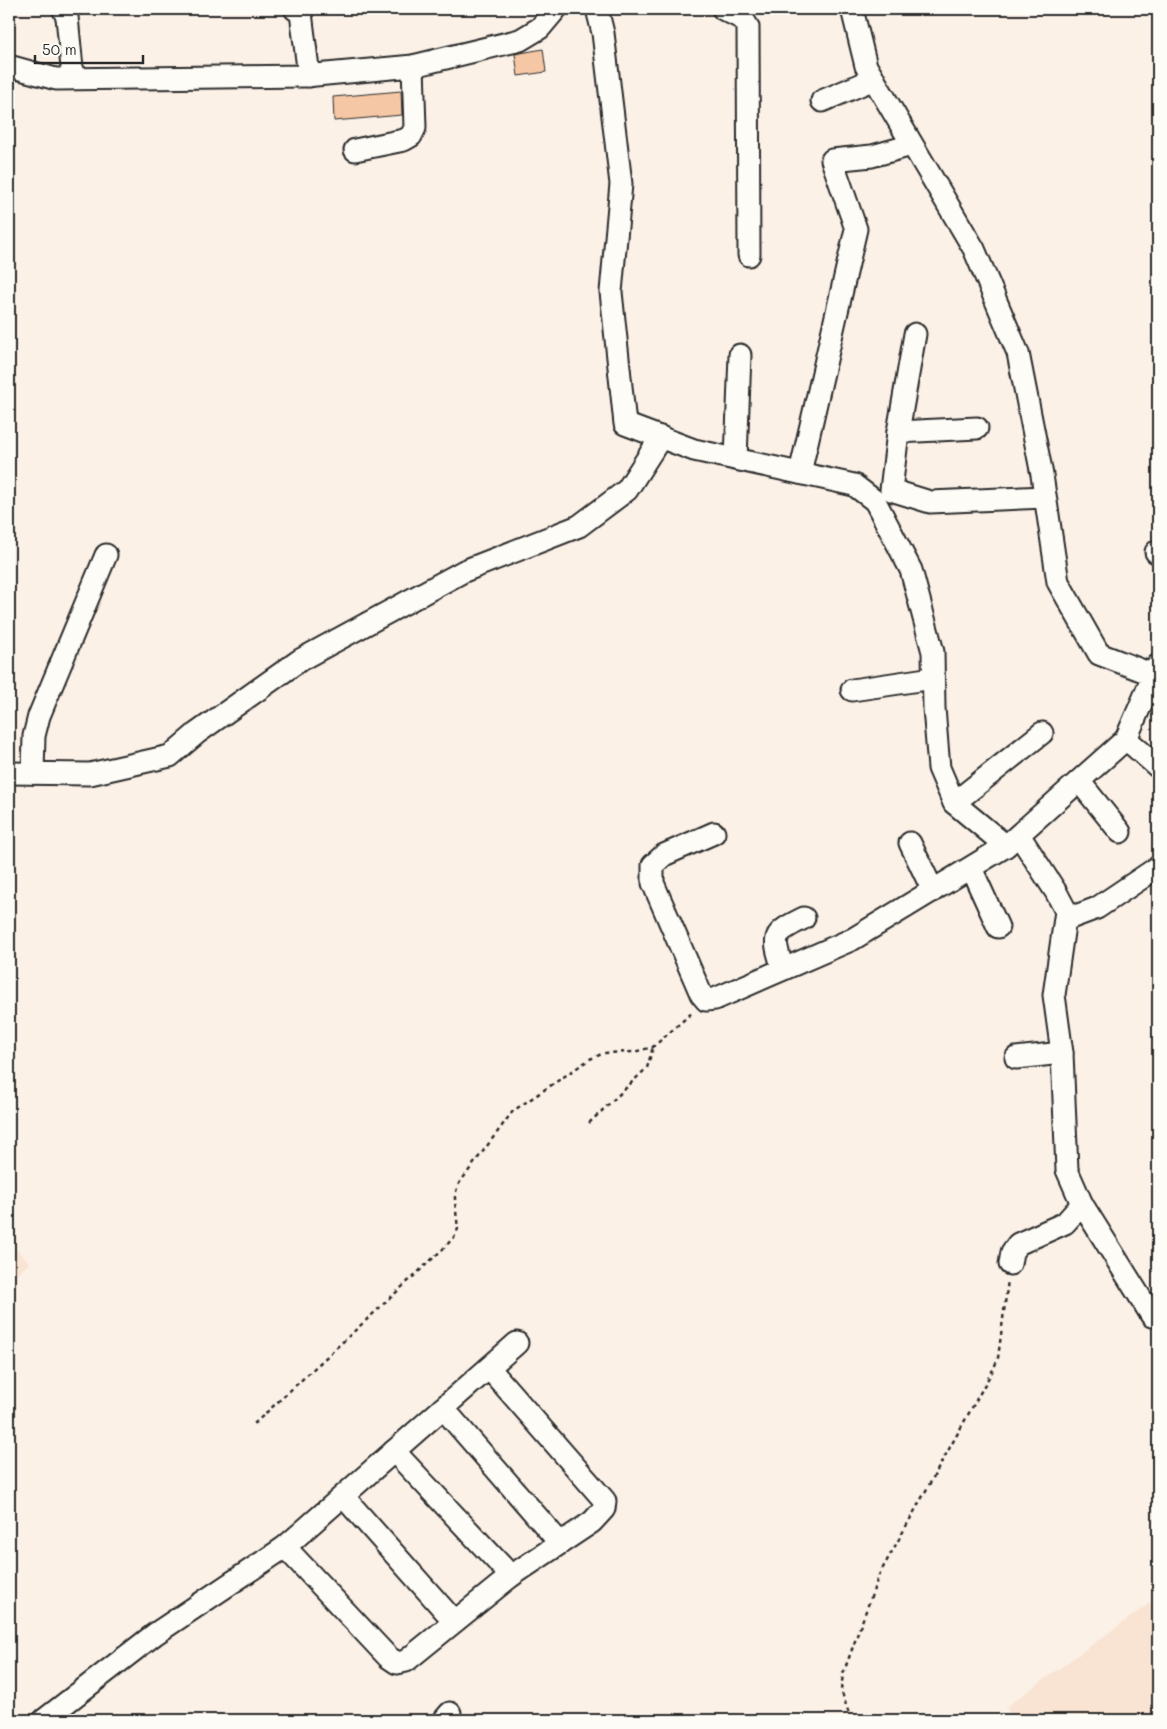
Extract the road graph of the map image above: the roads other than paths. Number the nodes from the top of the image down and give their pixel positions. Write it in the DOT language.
graph roads {
  1 [pos="63,9"];
  2 [pos="295,9"];
  3 [pos="556,9"];
  4 [pos="597,9"];
  5 [pos="723,9"];
  6 [pos="852,9"];
  7 [pos="9,66"];
  8 [pos="413,66"];
  9 [pos="309,76"];
  10 [pos="74,78"];
  11 [pos="874,79"];
  12 [pos="822,101"];
  13 [pos="912,145"];
  14 [pos="355,150"];
  15 [pos="749,255"];
  16 [pos="915,334"];
  17 [pos="740,355"];
  18 [pos="976,428"];
  19 [pos="898,432"];
  20 [pos="661,437"];
  21 [pos="736,459"];
  22 [pos="800,473"];
  23 [pos="883,495"];
  24 [pos="1045,497"];
  25 [pos="106,555"];
  26 [pos="1156,670"];
  27 [pos="933,678"];
  28 [pos="852,690"];
  29 [pos="1042,733"];
  30 [pos="1126,739"];
  31 [pos="1158,767"];
  32 [pos="9,773"];
  33 [pos="33,773"];
  34 [pos="1079,781"];
  35 [pos="954,803"];
  36 [pos="1120,832"];
  37 [pos="714,833"];
  38 [pos="1012,841"];
  39 [pos="910,844"];
  40 [pos="1158,867"];
  41 [pos="971,868"];
  42 [pos="934,890"];
  43 [pos="804,918"];
  44 [pos="1065,920"];
  45 [pos="998,927"];
  46 [pos="783,969"];
  47 [pos="1062,1053"];
  48 [pos="1016,1058"];
  49 [pos="1082,1204"];
  50 [pos="1010,1264"];
  51 [pos="1152,1316"];
  52 [pos="517,1343"];
  53 [pos="488,1368"];
  54 [pos="443,1408"];
  55 [pos="394,1451"];
  56 [pos="343,1496"];
  57 [pos="560,1543"];
  58 [pos="285,1547"];
  59 [pos="511,1576"];
  60 [pos="454,1621"];
  61 [pos="44,1720"];
  1 -- 10 [label="street"];
  2 -- 9 [label="street"];
  3 -- 8 [label="street"];
  4 -- 20 [label="street"];
  5 -- 15 [label="street"];
  6 -- 11 [label="street"];
  7 -- 10 [label="street"];
  8 -- 9 [label="street"];
  8 -- 14 [label="street"];
  9 -- 10 [label="street"];
  11 -- 12 [label="street"];
  11 -- 13 [label="street"];
  13 -- 22 [label="street"];
  13 -- 24 [label="street"];
  16 -- 19 [label="street"];
  17 -- 21 [label="street"];
  18 -- 19 [label="street"];
  19 -- 23 [label="street"];
  20 -- 21 [label="street"];
  20 -- 33 [label="street"];
  21 -- 22 [label="street"];
  22 -- 23 [label="street"];
  23 -- 24 [label="street"];
  23 -- 27 [label="street"];
  24 -- 26 [label="street"];
  25 -- 33 [label="street"];
  26 -- 30 [label="street"];
  27 -- 28 [label="street"];
  27 -- 35 [label="street"];
  29 -- 35 [label="street"];
  30 -- 31 [label="street"];
  30 -- 34 [label="street"];
  32 -- 33 [label="street"];
  34 -- 36 [label="street"];
  34 -- 38 [label="street"];
  35 -- 38 [label="street"];
  37 -- 46 [label="street"];
  38 -- 41 [label="street"];
  38 -- 44 [label="street"];
  39 -- 42 [label="street"];
  40 -- 44 [label="street"];
  41 -- 42 [label="street"];
  41 -- 45 [label="street"];
  42 -- 46 [label="street"];
  43 -- 46 [label="street"];
  44 -- 47 [label="street"];
  47 -- 48 [label="street"];
  47 -- 49 [label="street"];
  49 -- 50 [label="street"];
  49 -- 51 [label="street"];
  52 -- 53 [label="street"];
  53 -- 54 [label="street"];
  53 -- 57 [label="street"];
  54 -- 55 [label="street"];
  54 -- 57 [label="street"];
  55 -- 56 [label="street"];
  55 -- 59 [label="street"];
  56 -- 58 [label="street"];
  56 -- 60 [label="street"];
  57 -- 59 [label="street"];
  58 -- 60 [label="street"];
  58 -- 61 [label="street"];
  59 -- 60 [label="street"];
}
